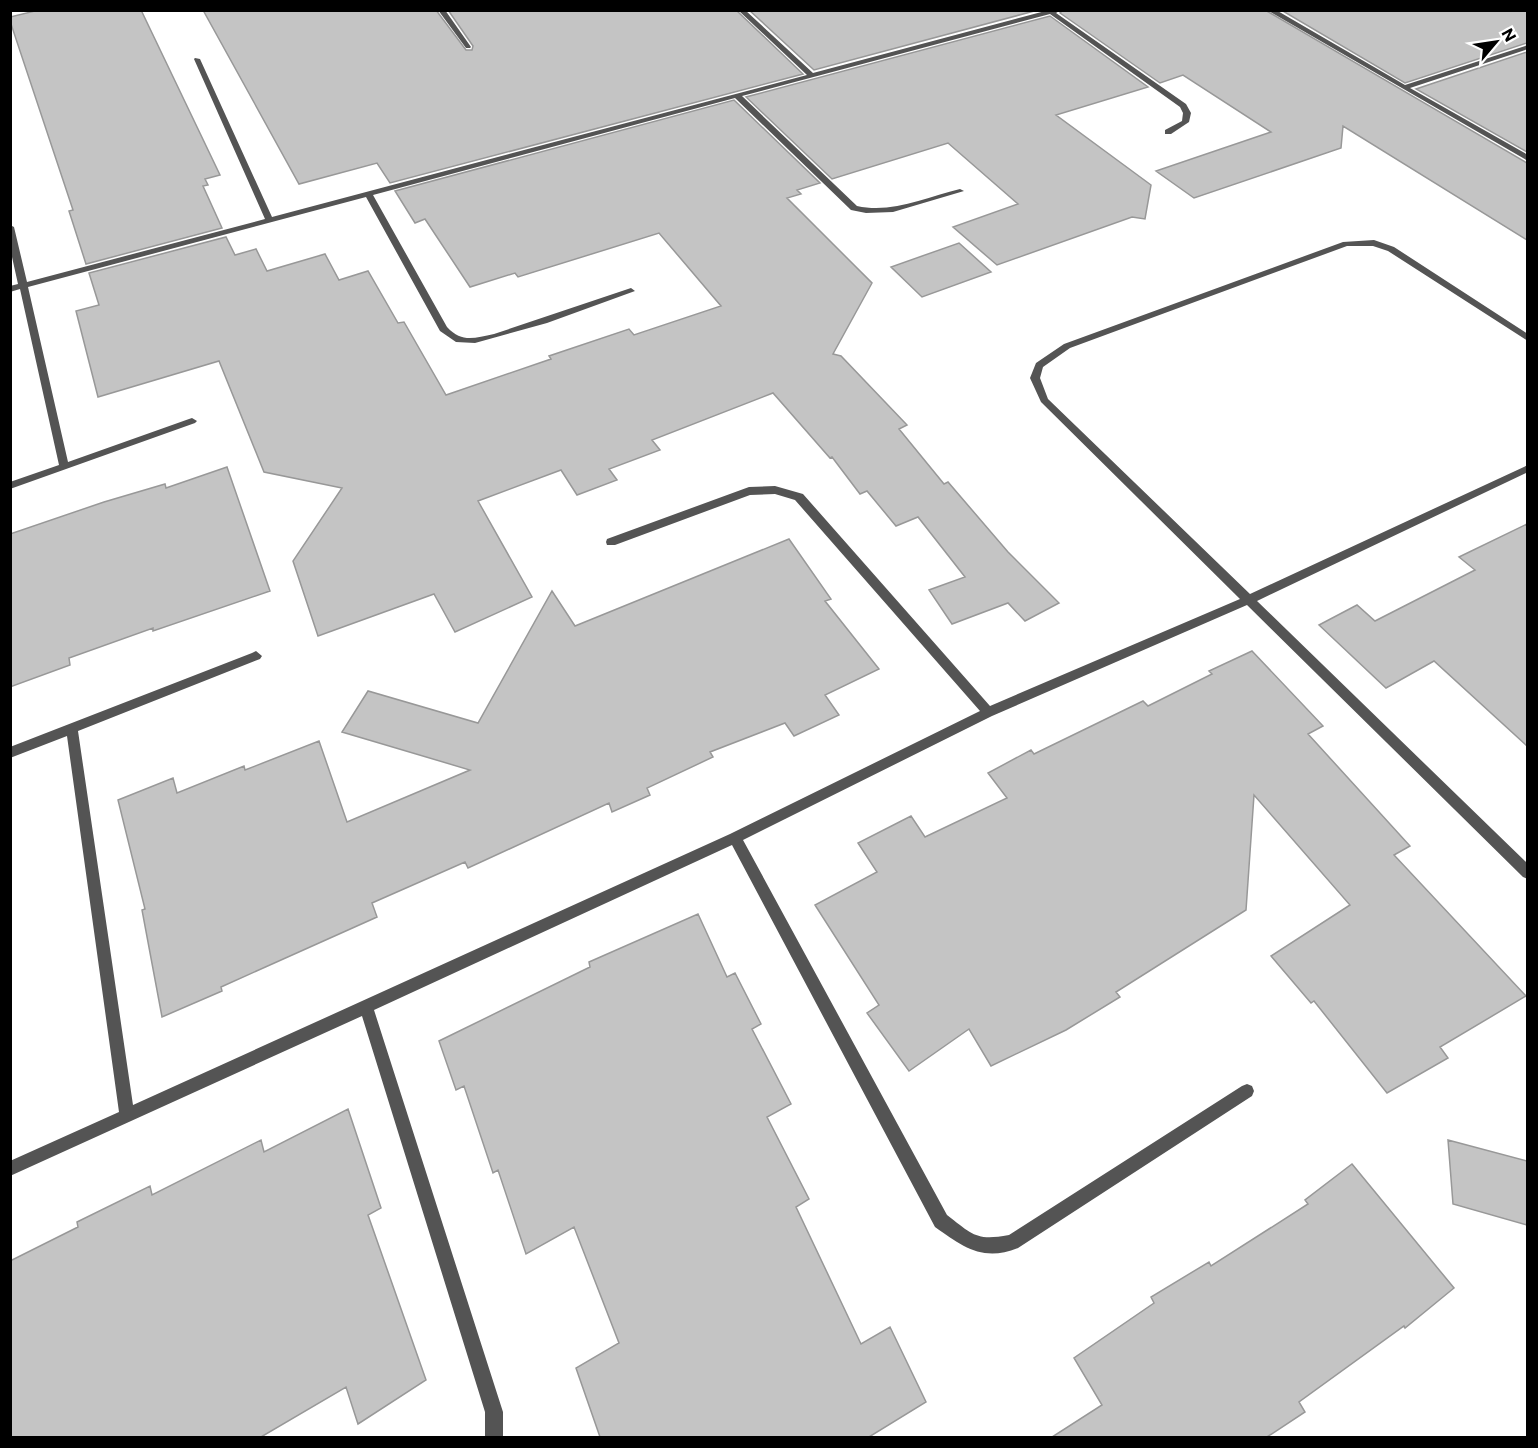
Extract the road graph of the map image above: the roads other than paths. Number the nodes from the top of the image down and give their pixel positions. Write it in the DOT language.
graph roads {
  1 [pos="441,10"];
  2 [pos="741,10"];
  3 [pos="1270,10"];
  4 [pos="1055,11"];
  5 [pos="468,47"];
  6 [pos="1527,47"];
  7 [pos="197,59"];
  8 [pos="811,75"];
  9 [pos="1405,87"];
  10 [pos="736,95"];
  11 [pos="1168,132"];
  12 [pos="1527,159"];
  13 [pos="960,191"];
  14 [pos="369,195"];
  15 [pos="270,221"];
  16 [pos="10,227"];
  17 [pos="24,285"];
  18 [pos="10,289"];
  19 [pos="632,291"];
  20 [pos="1527,338"];
  21 [pos="192,421"];
  22 [pos="64,467"];
  23 [pos="1527,468"];
  24 [pos="10,486"];
  25 [pos="611,542"];
  26 [pos="1248,600"];
  27 [pos="256,656"];
  28 [pos="988,712"];
  29 [pos="72,730"];
  30 [pos="10,753"];
  31 [pos="735,838"];
  32 [pos="1527,873"];
  33 [pos="366,1007"];
  34 [pos="1247,1091"];
  35 [pos="127,1116"];
  36 [pos="10,1170"];
  37 [pos="494,1437"];
  1 -- 5 [label="street"];
  2 -- 8 [label="street"];
  3 -- 9 [label="street"];
  4 -- 8 [label="street"];
  4 -- 11 [label="street"];
  6 -- 9 [label="street"];
  7 -- 15 [label="street"];
  8 -- 10 [label="street"];
  9 -- 12 [label="street"];
  10 -- 13 [label="street"];
  10 -- 14 [label="street"];
  14 -- 15 [label="street"];
  14 -- 19 [label="street"];
  15 -- 17 [label="street"];
  16 -- 17 [label="street"];
  17 -- 18 [label="street"];
  17 -- 22 [label="street"];
  20 -- 26 [label="street"];
  21 -- 22 [label="street"];
  22 -- 24 [label="street"];
  23 -- 26 [label="street"];
  25 -- 28 [label="street"];
  26 -- 28 [label="street"];
  26 -- 32 [label="street"];
  27 -- 29 [label="street"];
  28 -- 31 [label="street"];
  29 -- 30 [label="street"];
  29 -- 35 [label="street"];
  31 -- 33 [label="street"];
  31 -- 34 [label="street"];
  33 -- 35 [label="street"];
  33 -- 37 [label="street"];
  35 -- 36 [label="street"];
}
